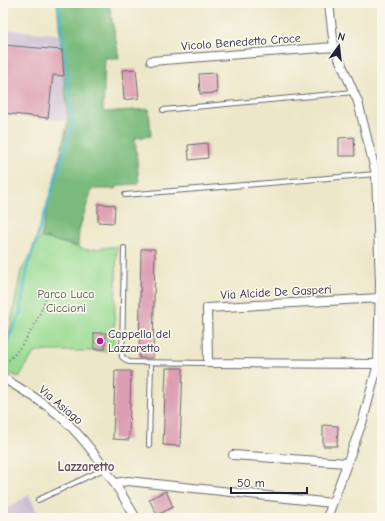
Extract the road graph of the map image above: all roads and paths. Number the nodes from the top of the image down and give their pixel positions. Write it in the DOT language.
graph roads {
  1 [pos="329,3"];
  2 [pos="334,47"];
  3 [pos="151,61"];
  4 [pos="354,92"];
  5 [pos="163,110"];
  6 [pos="376,174"];
  7 [pos="125,195"];
  8 [pos="124,248"];
  9 [pos="381,283"];
  10 [pos="50,288"];
  11 [pos="380,298"];
  12 [pos="151,363"];
  13 [pos="208,363"];
  14 [pos="378,364"];
  15 [pos="3,366"];
  16 [pos="3,378"];
  17 [pos="149,445"];
  18 [pos="233,455"];
  19 [pos="347,462"];
  20 [pos="104,469"];
  21 [pos="115,483"];
  22 [pos="38,500"];
  23 [pos="332,503"];
  24 [pos="136,518"];
  25 [pos="327,518"];
  1 -- 2 [label="street"];
  2 -- 3 [label="street, Vicolo Benedetto Croce"];
  2 -- 4 [label="street"];
  4 -- 5 [label="lane"];
  4 -- 6 [label="street"];
  6 -- 7 [label="lane"];
  6 -- 9 [label="street"];
  8 -- 12 [label="lane"];
  9 -- 11 [label="street"];
  10 -- 15 [label="path"];
  11 -- 13 [label="street, Via Alcide De Gasperi"];
  11 -- 14 [label="street"];
  12 -- 13 [label="lane"];
  12 -- 17 [label="lane"];
  13 -- 14 [label="street"];
  14 -- 19 [label="street"];
  16 -- 20 [label="street, Via Asiago"];
  18 -- 19 [label="street"];
  19 -- 23 [label="street"];
  20 -- 21 [label="street, Via Asiago"];
  20 -- 22 [label="lane"];
  21 -- 23 [label="street"];
  21 -- 24 [label="street, Via Asiago"];
  23 -- 25 [label="street"];
}
